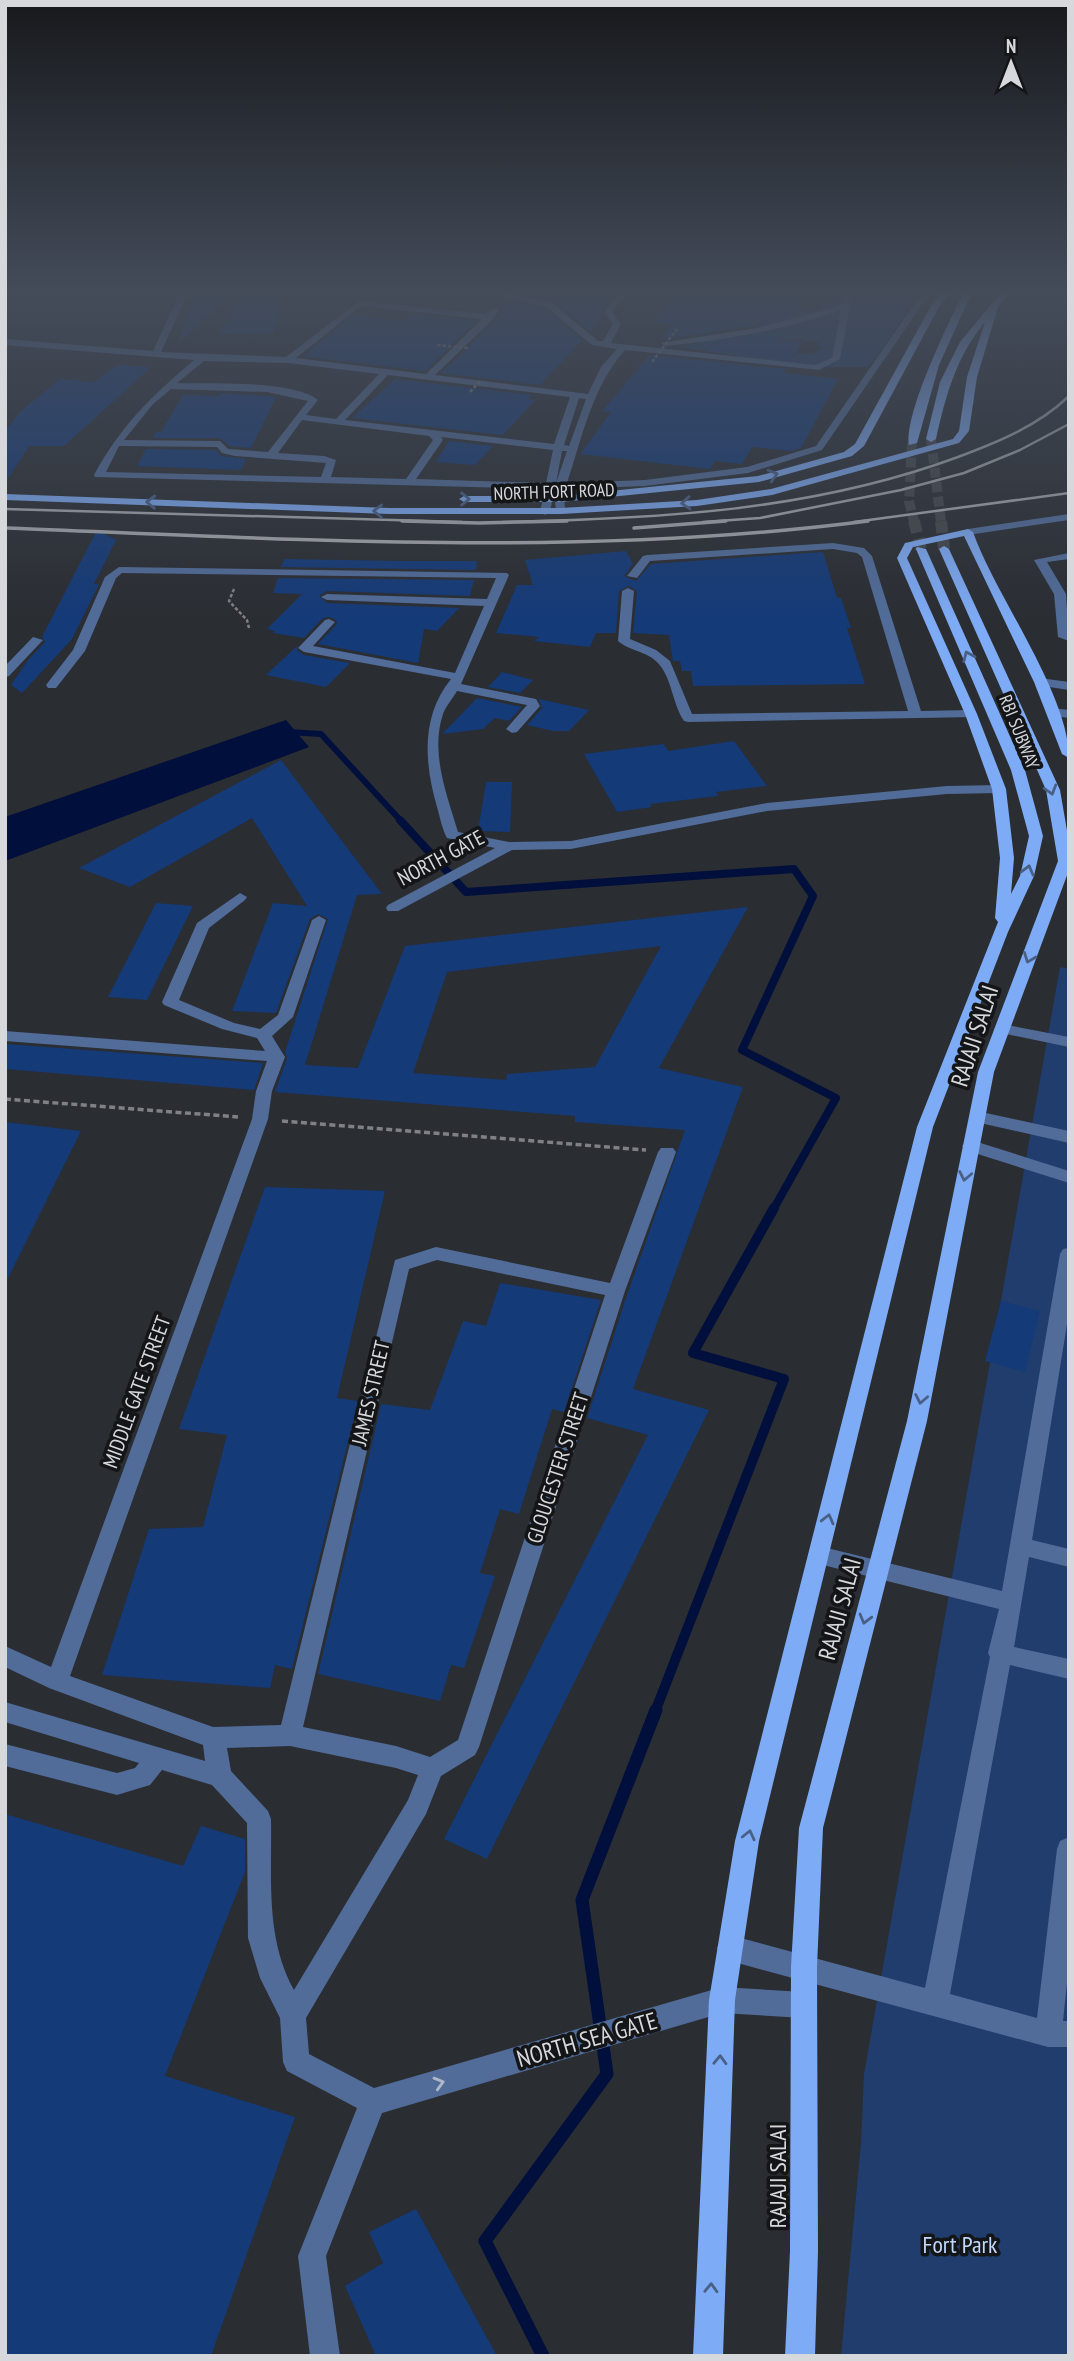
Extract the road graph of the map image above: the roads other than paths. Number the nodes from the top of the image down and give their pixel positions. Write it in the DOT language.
graph roads {
  1 [pos="152,400"];
  2 [pos="313,400"];
  3 [pos="359,400"];
  4 [pos="573,400"];
  5 [pos="590,400"];
  6 [pos="852,400"];
  7 [pos="884,400"];
  8 [pos="923,400"];
  9 [pos="941,400"];
  10 [pos="969,400"];
  11 [pos="299,417"];
  12 [pos="338,422"];
  13 [pos="432,433"];
  14 [pos="931,439"];
  15 [pos="116,443"];
  16 [pos="912,443"];
  17 [pos="558,447"];
  18 [pos="574,449"];
  19 [pos="848,454"];
  20 [pos="271,455"];
  21 [pos="875,463"];
  22 [pos="215,477"];
  23 [pos="325,479"];
  24 [pos="410,481"];
  25 [pos="548,485"];
  26 [pos="5,486"];
  27 [pos="561,486"];
  28 [pos="207,493"];
  29 [pos="5,497"];
  30 [pos="546,499"];
  31 [pos="560,499"];
  32 [pos="544,512"];
  33 [pos="561,512"];
  34 [pos="1069,517"];
  35 [pos="968,532"];
  36 [pos="944,549"];
  37 [pos="921,550"];
  38 [pos="1069,556"];
  39 [pos="632,576"];
  40 [pos="628,591"];
  41 [pos="327,597"];
  42 [pos="491,603"];
  43 [pos="329,622"];
  44 [pos="1069,638"];
  45 [pos="37,640"];
  46 [pos="5,673"];
  47 [pos="455,682"];
  48 [pos="1040,682"];
  49 [pos="52,685"];
  50 [pos="1069,686"];
  51 [pos="1052,712"];
  52 [pos="971,714"];
  53 [pos="1069,714"];
  54 [pos="916,715"];
  55 [pos="512,729"];
  56 [pos="1069,754"];
  57 [pos="999,789"];
  58 [pos="509,846"];
  59 [pos="1061,888"];
  60 [pos="240,897"];
  61 [pos="393,908"];
  62 [pos="319,920"];
  63 [pos="1001,932"];
  64 [pos="1002,1029"];
  65 [pos="263,1035"];
  66 [pos="5,1036"];
  67 [pos="1069,1042"];
  68 [pos="277,1057"];
  69 [pos="977,1117"];
  70 [pos="1069,1137"];
  71 [pos="971,1146"];
  72 [pos="667,1152"];
  73 [pos="1069,1177"];
  74 [pos="1069,1254"];
  75 [pos="615,1291"];
  76 [pos="1019,1546"];
  77 [pos="819,1555"];
  78 [pos="1069,1558"];
  79 [pos="877,1571"];
  80 [pos="1011,1603"];
  81 [pos="999,1653"];
  82 [pos="5,1657"];
  83 [pos="1069,1669"];
  84 [pos="57,1681"];
  85 [pos="5,1712"];
  86 [pos="290,1735"];
  87 [pos="213,1738"];
  88 [pos="5,1755"];
  89 [pos="158,1757"];
  90 [pos="432,1769"];
  91 [pos="220,1776"];
  92 [pos="1069,1849"];
  93 [pos="730,1948"];
  94 [pos="804,1967"];
  95 [pos="722,2000"];
  96 [pos="804,2005"];
  97 [pos="935,2005"];
  98 [pos="293,2016"];
  99 [pos="1058,2034"];
  100 [pos="373,2102"];
  101 [pos="325,2356"];
  102 [pos="708,2356"];
  103 [pos="800,2356"];
  1 -- 15 [label="street"];
  2 -- 11 [label="street"];
  3 -- 12 [label="street"];
  4 -- 17 [label="street"];
  5 -- 18 [label="street"];
  6 -- 27 [label="street"];
  7 -- 19 [label="main road"];
  8 -- 16 [label="main road"];
  9 -- 14 [label="main road"];
  10 -- 21 [label="main road, NORTH FORT ROAD"];
  11 -- 12 [label="street"];
  11 -- 20 [label="street"];
  12 -- 13 [label="street"];
  13 -- 17 [label="street"];
  13 -- 24 [label="street"];
  15 -- 20 [label="street"];
  15 -- 22 [label="street"];
  17 -- 18 [label="street"];
  17 -- 25 [label="street"];
  18 -- 27 [label="street"];
  19 -- 21 [label="main road"];
  31 -- 19 [label="main road, NORTH FORT ROAD, one-way"];
  20 -- 23 [label="street"];
  21 -- 33 [label="main road, NORTH FORT ROAD, one-way"];
  22 -- 23 [label="street"];
  22 -- 28 [label="street"];
  23 -- 24 [label="street"];
  24 -- 25 [label="street"];
  25 -- 27 [label="street"];
  25 -- 30 [label="street"];
  26 -- 28 [label="main road, NORTH FORT ROAD"];
  27 -- 31 [label="street"];
  28 -- 30 [label="main road, NORTH FORT ROAD, one-way"];
  32 -- 29 [label="main road, NORTH FORT ROAD, one-way"];
  30 -- 31 [label="main road, NORTH FORT ROAD"];
  30 -- 32 [label="street"];
  31 -- 33 [label="street"];
  32 -- 33 [label="main road, NORTH FORT ROAD"];
  34 -- 35 [label="street"];
  35 -- 48 [label="main road"];
  35 -- 52 [label="main road"];
  36 -- 59 [label="main road, RBI SUBWAY, one-way"];
  63 -- 37 [label="main road, RBI SUBWAY, one-way"];
  38 -- 44 [label="street"];
  39 -- 54 [label="street"];
  40 -- 54 [label="street"];
  41 -- 42 [label="street"];
  42 -- 47 [label="street"];
  42 -- 49 [label="street"];
  43 -- 47 [label="street"];
  45 -- 46 [label="street"];
  47 -- 55 [label="street"];
  47 -- 58 [label="street"];
  48 -- 50 [label="street"];
  48 -- 51 [label="main road"];
  51 -- 53 [label="street"];
  51 -- 56 [label="main road"];
  52 -- 54 [label="street"];
  52 -- 57 [label="main road"];
  57 -- 58 [label="street"];
  57 -- 63 [label="main road"];
  58 -- 61 [label="street, NORTH GATE"];
  59 -- 64 [label="main road, RAJAJI SALAI, one-way"];
  60 -- 65 [label="street"];
  62 -- 65 [label="street"];
  77 -- 63 [label="main road, RAJAJI SALAI, one-way"];
  64 -- 67 [label="street"];
  64 -- 69 [label="main road, RAJAJI SALAI"];
  65 -- 68 [label="street"];
  66 -- 68 [label="street"];
  68 -- 84 [label="street, MIDDLE GATE STREET"];
  69 -- 70 [label="street"];
  69 -- 71 [label="main road, RAJAJI SALAI"];
  71 -- 73 [label="street"];
  71 -- 79 [label="main road, RAJAJI SALAI, one-way"];
  72 -- 75 [label="street, GLOUCESTER STREET"];
  74 -- 76 [label="street"];
  75 -- 86 [label="street, JAMES STREET"];
  75 -- 90 [label="street, GLOUCESTER STREET"];
  76 -- 78 [label="street"];
  76 -- 80 [label="street"];
  77 -- 79 [label="street"];
  93 -- 77 [label="main road, RAJAJI SALAI, one-way"];
  79 -- 80 [label="street"];
  79 -- 94 [label="main road, RAJAJI SALAI, one-way"];
  80 -- 81 [label="street"];
  81 -- 83 [label="street"];
  81 -- 97 [label="street"];
  82 -- 84 [label="street"];
  84 -- 87 [label="street"];
  85 -- 89 [label="street"];
  86 -- 87 [label="street"];
  86 -- 90 [label="street"];
  87 -- 91 [label="street"];
  88 -- 89 [label="street"];
  89 -- 91 [label="street"];
  90 -- 98 [label="street"];
  91 -- 98 [label="street"];
  92 -- 99 [label="street"];
  93 -- 94 [label="street"];
  93 -- 95 [label="main road, RAJAJI SALAI"];
  94 -- 96 [label="main road, RAJAJI SALAI"];
  94 -- 97 [label="street"];
  95 -- 96 [label="street, NORTH SEA GATE"];
  100 -- 95 [label="street, NORTH SEA GATE, one-way"];
  102 -- 95 [label="main road, RAJAJI SALAI, one-way"];
  96 -- 103 [label="main road, RAJAJI SALAI"];
  97 -- 99 [label="street"];
  98 -- 100 [label="street"];
  100 -- 101 [label="street"];
}
